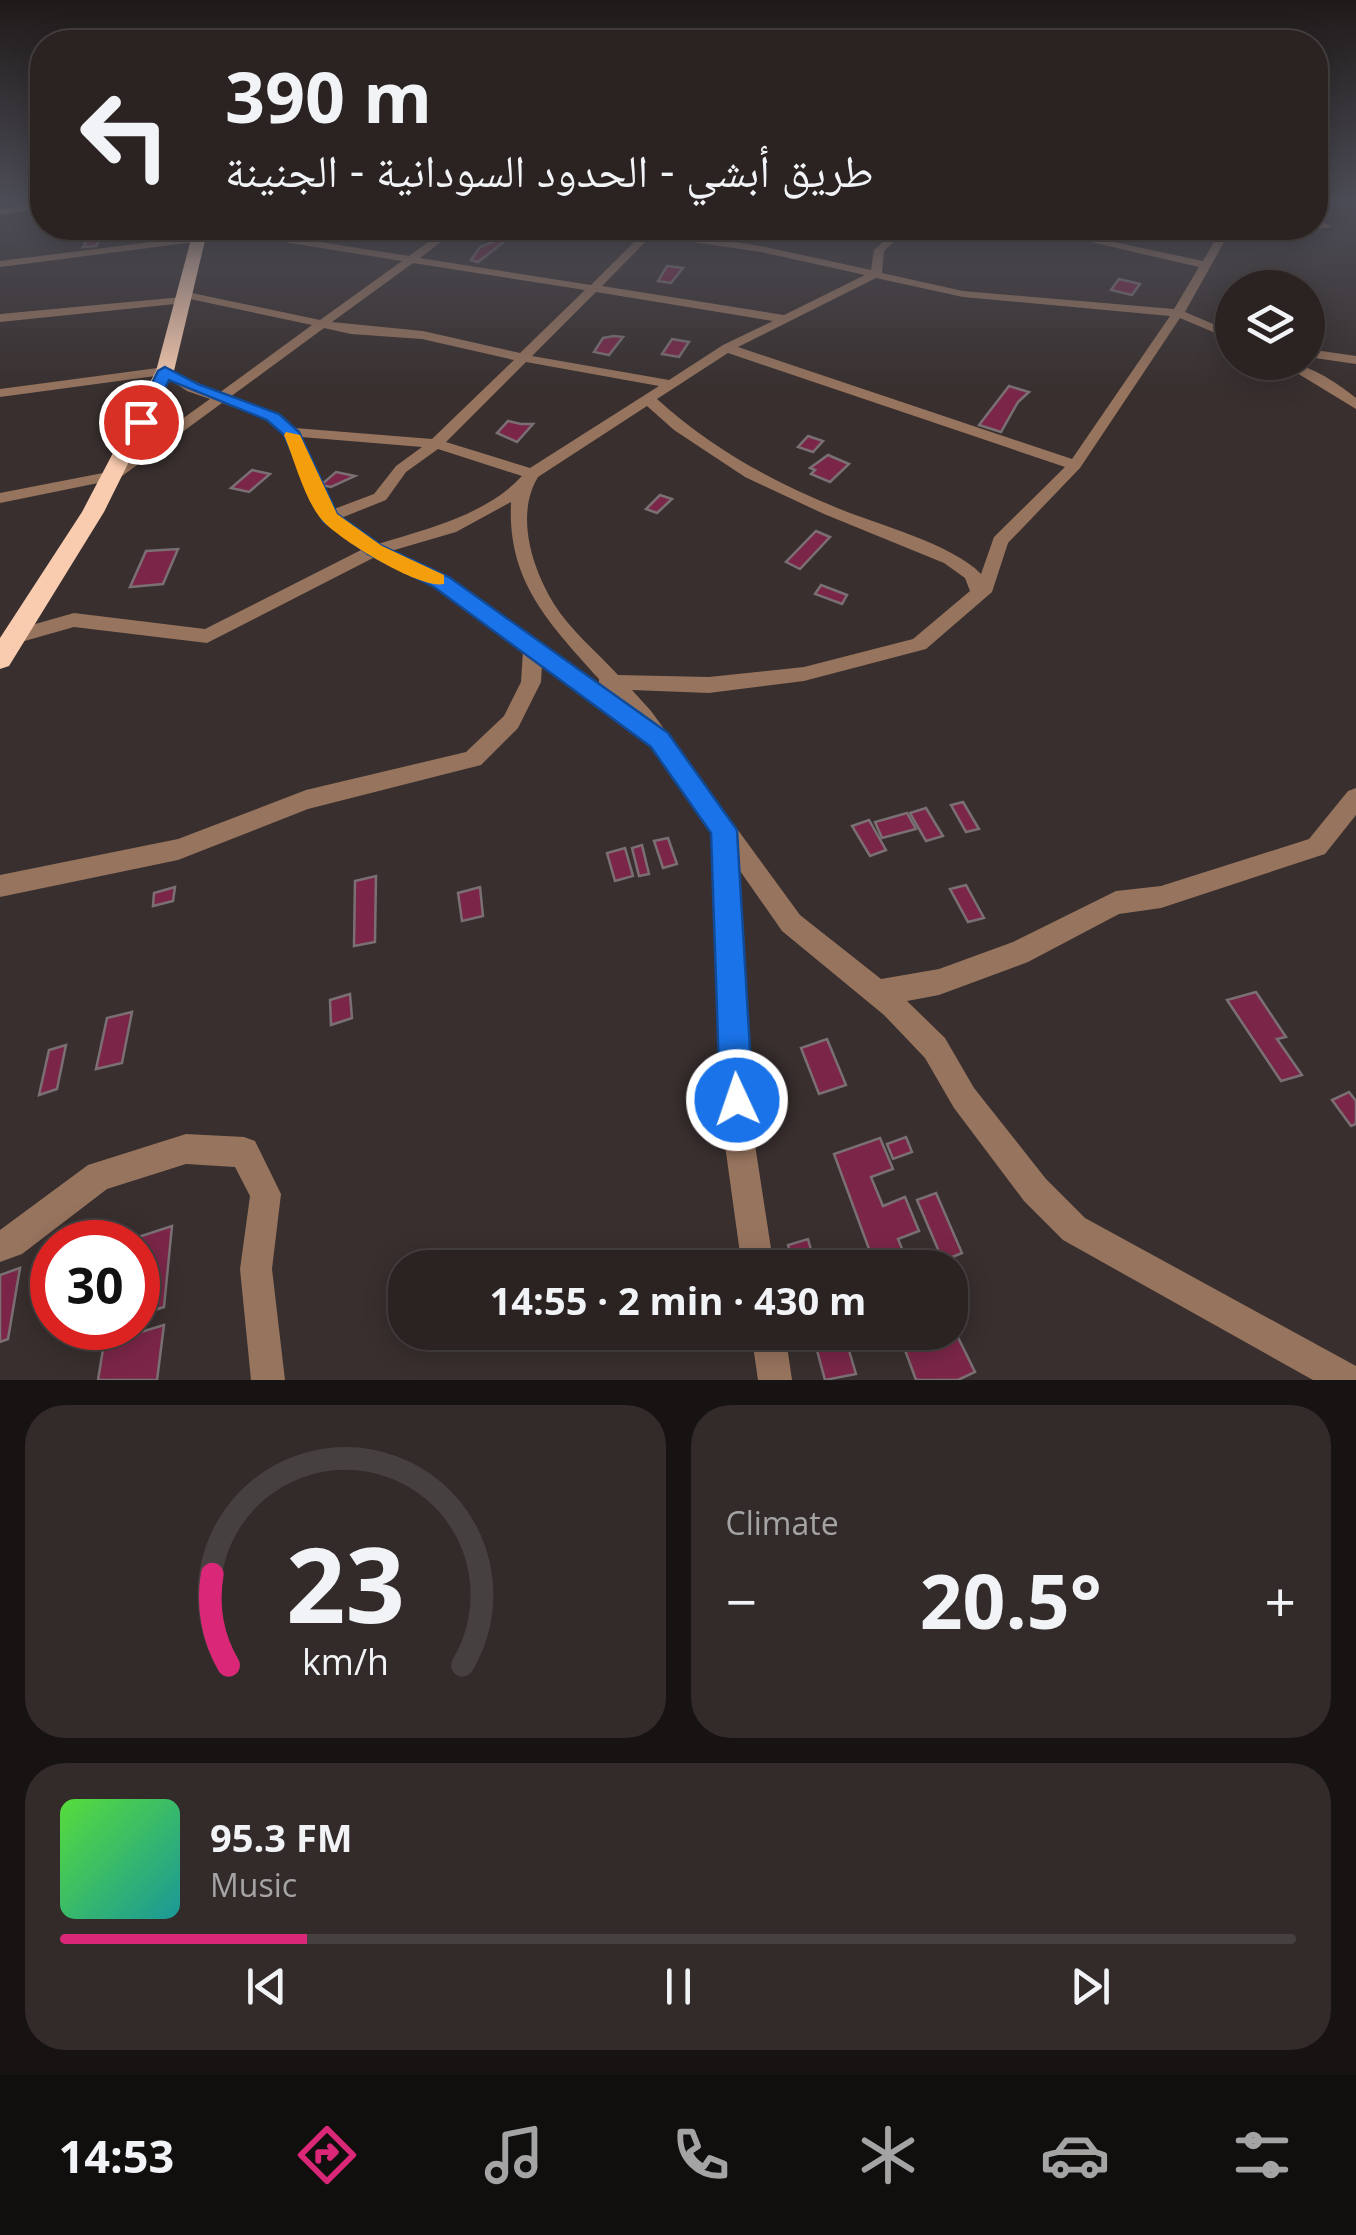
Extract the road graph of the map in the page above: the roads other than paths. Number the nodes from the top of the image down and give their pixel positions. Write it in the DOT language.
graph roads {
  1 [pos="195,265"];
  2 [pos="401,265"];
  3 [pos="456,265"];
  4 [pos="615,265"];
  5 [pos="836,265"];
  6 [pos="877,265"];
  7 [pos="1201,265"];
  8 [pos="876,274"];
  9 [pos="592,288"];
  10 [pos="186,297"];
  11 [pos="1178,314"];
  12 [pos="0,318"];
  13 [pos="785,319"];
  14 [pos="319,323"];
  15 [pos="1215,329"];
  16 [pos="727,348"];
  17 [pos="1325,355"];
  18 [pos="526,357"];
  19 [pos="1356,360"];
  20 [pos="165,371"];
  21 [pos="1319,380"];
  22 [pos="1356,382"];
  23 [pos="670,384"];
  24 [pos="1334,388"];
  25 [pos="0,393"];
  26 [pos="221,394"];
  27 [pos="647,398"];
  28 [pos="1356,406"];
  29 [pos="291,432"];
  30 [pos="436,444"];
  31 [pos="1075,464"];
  32 [pos="532,474"];
  33 [pos="113,476"];
  34 [pos="0,498"];
  35 [pos="329,517"];
  36 [pos="375,550"];
  37 [pos="980,593"];
  38 [pos="14,637"];
  39 [pos="533,650"];
  40 [pos="0,659"];
  41 [pos="608,682"];
  42 [pos="660,740"];
  43 [pos="1356,798"];
  44 [pos="724,830"];
  45 [pos="0,886"];
  46 [pos="876,993"];
  47 [pos="0,1246"];
  48 [pos="755,1250"];
  49 [pos="771,1350"];
  50 [pos="268,1380"];
  51 [pos="775,1380"];
  52 [pos="1347,1380"];
  1 -- 10 [label="highway"];
  2 -- 14 [label="street"];
  3 -- 9 [label="street"];
  4 -- 9 [label="street"];
  5 -- 8 [label="street"];
  6 -- 8 [label="street"];
  7 -- 11 [label="street"];
  8 -- 11 [label="street"];
  8 -- 13 [label="street"];
  9 -- 13 [label="street"];
  9 -- 18 [label="street"];
  10 -- 12 [label="street"];
  10 -- 14 [label="street"];
  10 -- 20 [label="highway"];
  11 -- 15 [label="street"];
  11 -- 31 [label="street"];
  13 -- 16 [label="street"];
  14 -- 18 [label="street"];
  14 -- 26 [label="street"];
  16 -- 23 [label="street"];
  16 -- 31 [label="street"];
  17 -- 19 [label="street"];
  18 -- 23 [label="street"];
  18 -- 30 [label="street"];
  20 -- 25 [label="street"];
  20 -- 26 [label="street"];
  20 -- 33 [label="highway"];
  21 -- 24 [label="street"];
  22 -- 24 [label="street"];
  23 -- 27 [label="street"];
  24 -- 28 [label="street"];
  26 -- 29 [label="street"];
  26 -- 33 [label="street"];
  27 -- 32 [label="street"];
  27 -- 37 [label="street"];
  29 -- 30 [label="street"];
  29 -- 35 [label="street"];
  30 -- 32 [label="street"];
  30 -- 35 [label="street"];
  31 -- 37 [label="street"];
  32 -- 36 [label="street"];
  32 -- 41 [label="street"];
  33 -- 34 [label="street"];
  33 -- 38 [label="highway"];
  35 -- 36 [label="street"];
  36 -- 38 [label="street"];
  36 -- 39 [label="street"];
  37 -- 41 [label="street"];
  38 -- 40 [label="highway"];
  39 -- 42 [label="street"];
  39 -- 45 [label="street"];
  41 -- 42 [label="street"];
  42 -- 44 [label="street"];
  43 -- 46 [label="street"];
  44 -- 46 [label="street"];
  44 -- 48 [label="street"];
  46 -- 52 [label="street"];
  47 -- 50 [label="street"];
  49 -- 51 [label="street"];
}
